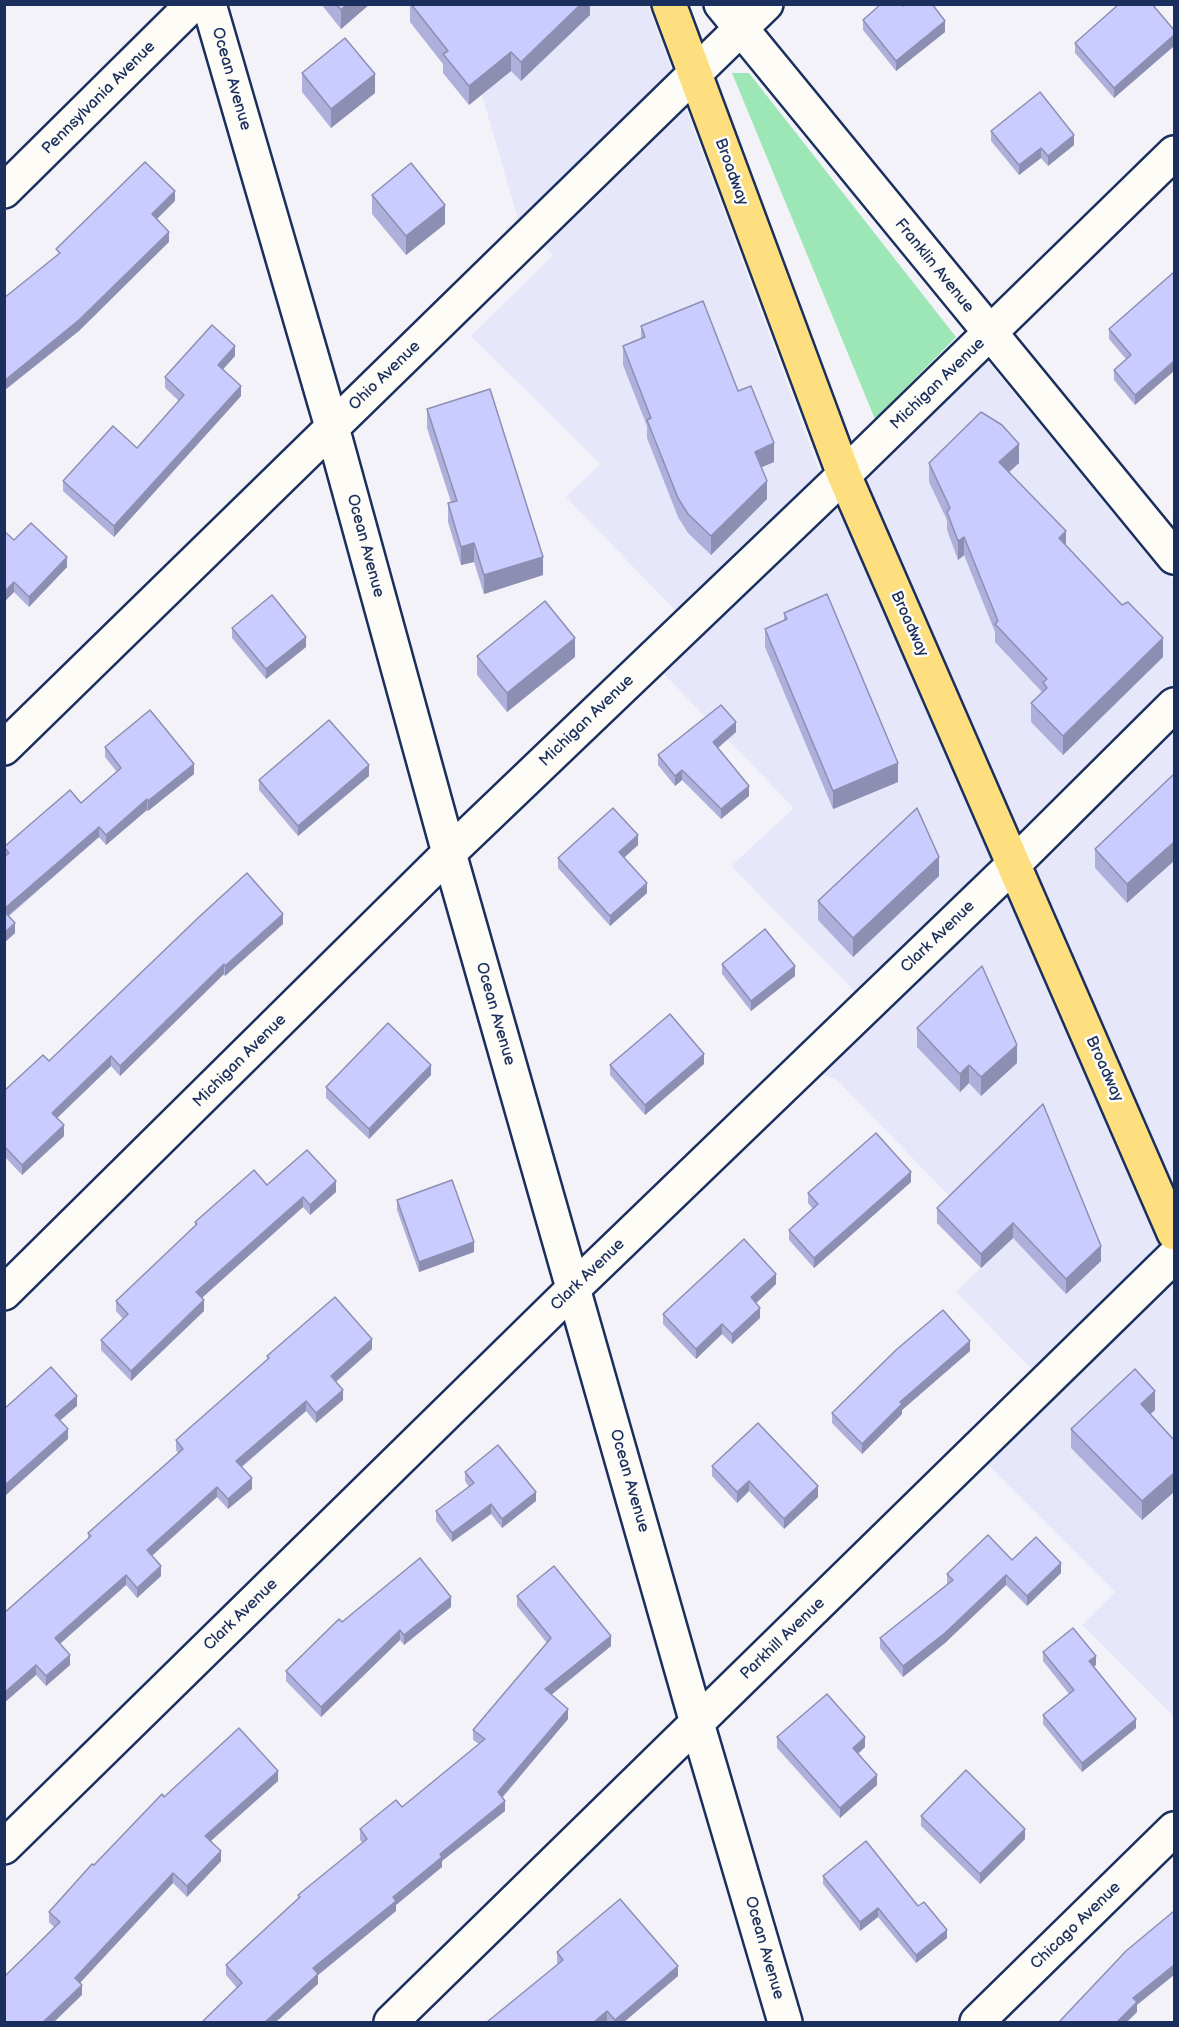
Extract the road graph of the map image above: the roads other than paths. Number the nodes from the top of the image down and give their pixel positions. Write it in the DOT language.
graph roads {
  1 [pos="193,4"];
  2 [pos="209,4"];
  3 [pos="669,4"];
  4 [pos="765,4"];
  5 [pos="730,17"];
  6 [pos="694,72"];
  7 [pos="1174,153"];
  8 [pos="4,191"];
  9 [pos="990,333"];
  10 [pos="333,427"];
  11 [pos="844,475"];
  12 [pos="1174,557"];
  13 [pos="1174,705"];
  14 [pos="4,748"];
  15 [pos="449,853"];
  16 [pos="1014,864"];
  17 [pos="1174,1233"];
  18 [pos="1174,1256"];
  19 [pos="574,1288"];
  20 [pos="4,1293"];
  21 [pos="697,1723"];
  22 [pos="1174,1828"];
  23 [pos="4,1847"];
  24 [pos="391,2022"];
  25 [pos="785,2022"];
  26 [pos="977,2022"];
  1 -- 8 [label="street, Pennsylvania Avenue"];
  2 -- 10 [label="street, Ocean Avenue"];
  3 -- 6 [label="main road, Broadway"];
  4 -- 5 [label="street, Ohio Avenue"];
  5 -- 6 [label="street, Ohio Avenue"];
  5 -- 9 [label="street, Franklin Avenue"];
  6 -- 10 [label="street, Ohio Avenue"];
  6 -- 11 [label="main road, Broadway"];
  7 -- 9 [label="street, Michigan Avenue"];
  9 -- 11 [label="street, Michigan Avenue"];
  9 -- 12 [label="street, Franklin Avenue"];
  10 -- 14 [label="street, Ohio Avenue"];
  10 -- 15 [label="street, Ocean Avenue"];
  11 -- 15 [label="street, Michigan Avenue"];
  11 -- 16 [label="main road, Broadway"];
  13 -- 16 [label="street, Clark Avenue"];
  15 -- 19 [label="street, Ocean Avenue"];
  15 -- 20 [label="street, Michigan Avenue"];
  16 -- 17 [label="main road, Broadway"];
  16 -- 19 [label="street, Clark Avenue"];
  18 -- 21 [label="street, Parkhill Avenue"];
  19 -- 21 [label="street, Ocean Avenue"];
  19 -- 23 [label="street, Clark Avenue"];
  21 -- 24 [label="street, Parkhill Avenue"];
  21 -- 25 [label="street, Ocean Avenue"];
  22 -- 26 [label="street, Chicago Avenue"];
}
